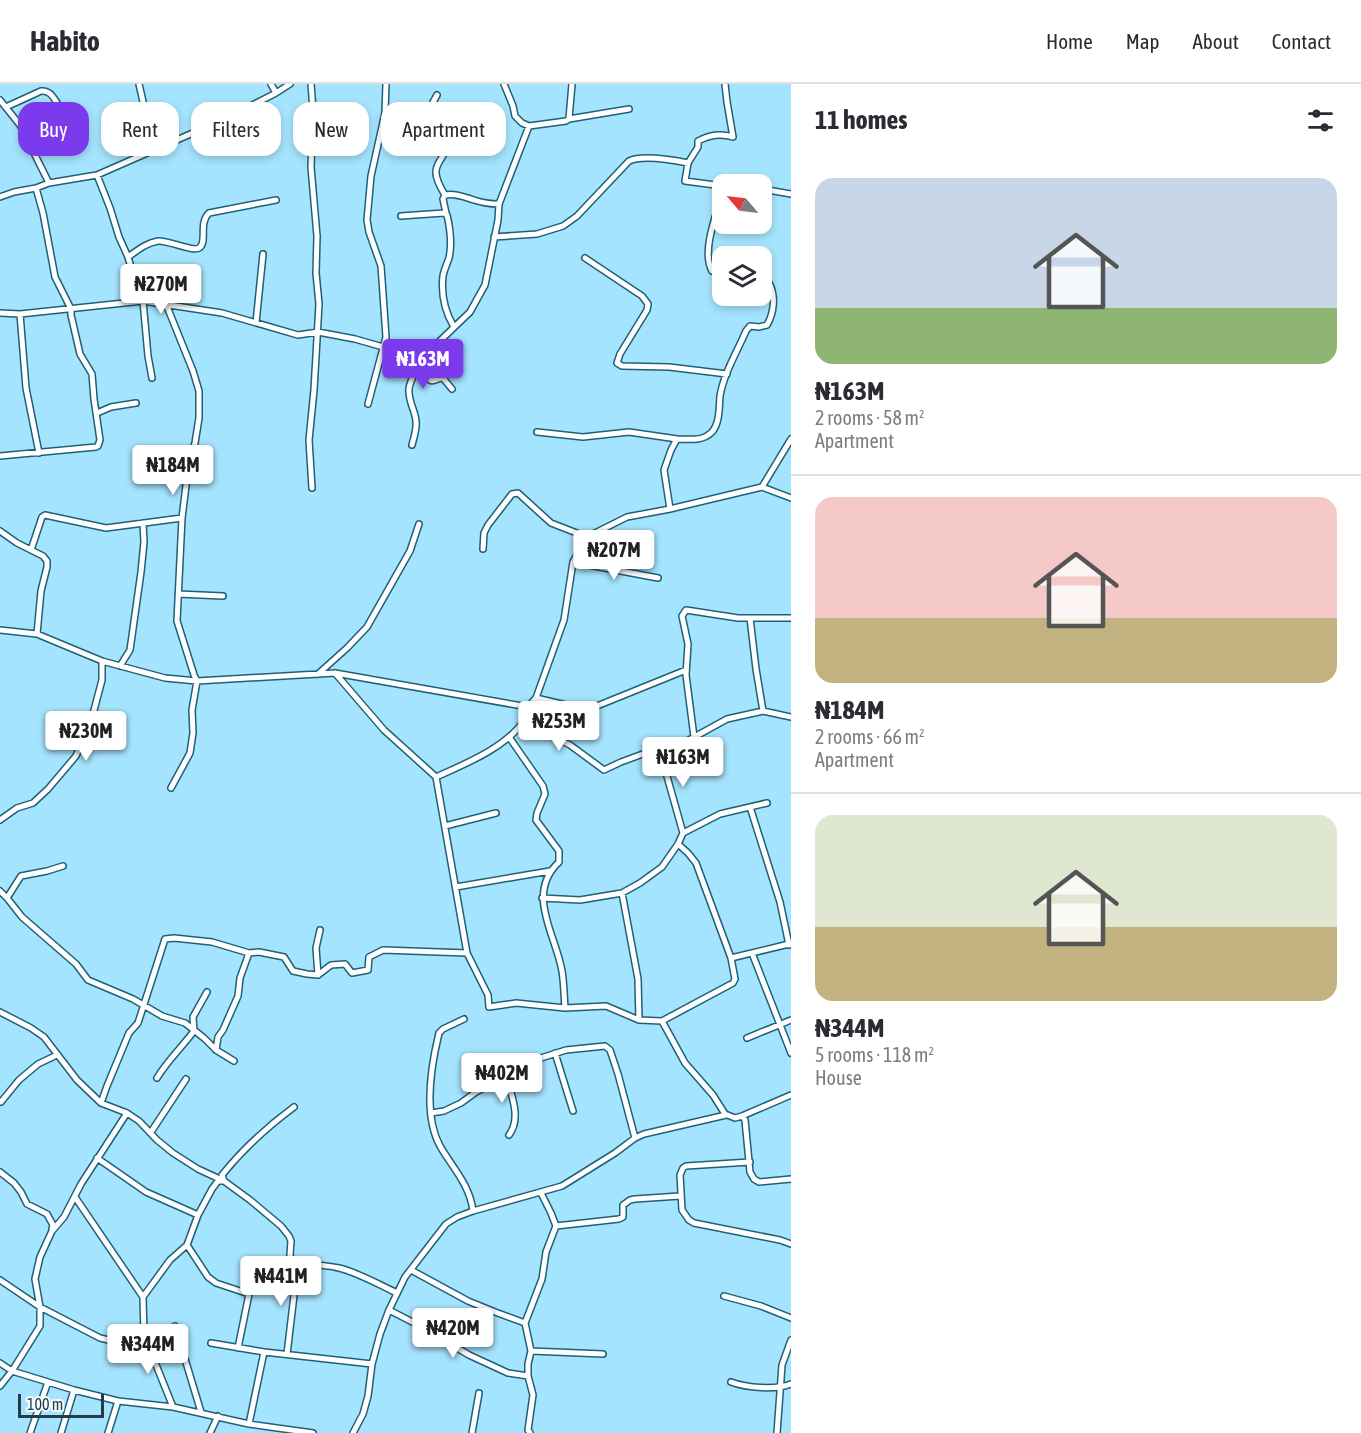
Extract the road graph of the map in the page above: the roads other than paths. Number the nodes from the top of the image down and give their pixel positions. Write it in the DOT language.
graph roads {
  1 [pos="139,84"];
  2 [pos="271,84"];
  3 [pos="290,84"];
  4 [pos="311,84"];
  5 [pos="386,84"];
  6 [pos="504,84"];
  7 [pos="572,84"];
  8 [pos="725,84"];
  9 [pos="276,93"];
  10 [pos="437,94"];
  11 [pos="56,102"];
  12 [pos="143,102"];
  13 [pos="2,104"];
  14 [pos="629,109"];
  15 [pos="569,119"];
  16 [pos="529,126"];
  17 [pos="179,139"];
  18 [pos="140,156"];
  19 [pos="688,163"];
  20 [pos="97,175"];
  21 [pos="49,183"];
  22 [pos="712,185"];
  23 [pos="36,188"];
  24 [pos="772,191"];
  25 [pos="791,194"];
  26 [pos="444,195"];
  27 [pos="0,196"];
  28 [pos="276,200"];
  29 [pos="499,204"];
  30 [pos="446,213"];
  31 [pos="401,216"];
  32 [pos="712,233"];
  33 [pos="494,237"];
  34 [pos="263,254"];
  35 [pos="128,256"];
  36 [pos="585,258"];
  37 [pos="712,271"];
  38 [pos="772,288"];
  39 [pos="143,301"];
  40 [pos="166,304"];
  41 [pos="71,309"];
  42 [pos="0,313"];
  43 [pos="20,314"];
  44 [pos="256,323"];
  45 [pos="454,327"];
  46 [pos="318,332"];
  47 [pos="383,347"];
  48 [pos="416,364"];
  49 [pos="727,374"];
  50 [pos="152,378"];
  51 [pos="452,389"];
  52 [pos="136,403"];
  53 [pos="368,404"];
  54 [pos="97,413"];
  55 [pos="537,432"];
  56 [pos="677,439"];
  57 [pos="791,440"];
  58 [pos="412,445"];
  59 [pos="39,453"];
  60 [pos="0,456"];
  61 [pos="762,487"];
  62 [pos="312,488"];
  63 [pos="791,498"];
  64 [pos="670,509"];
  65 [pos="182,518"];
  66 [pos="143,523"];
  67 [pos="419,524"];
  68 [pos="0,531"];
  69 [pos="587,537"];
  70 [pos="483,549"];
  71 [pos="31,550"];
  72 [pos="573,562"];
  73 [pos="658,578"];
  74 [pos="178,594"];
  75 [pos="223,596"];
  76 [pos="750,618"];
  77 [pos="791,618"];
  78 [pos="0,630"];
  79 [pos="37,634"];
  80 [pos="102,661"];
  81 [pos="120,666"];
  82 [pos="686,670"];
  83 [pos="335,673"];
  84 [pos="317,674"];
  85 [pos="197,681"];
  86 [pos="536,698"];
  87 [pos="528,707"];
  88 [pos="763,711"];
  89 [pos="791,717"];
  90 [pos="525,719"];
  91 [pos="509,737"];
  92 [pos="694,737"];
  93 [pos="659,748"];
  94 [pos="436,777"];
  95 [pos="171,788"];
  96 [pos="767,803"];
  97 [pos="750,807"];
  98 [pos="496,813"];
  99 [pos="0,820"];
  100 [pos="445,826"];
  101 [pos="683,833"];
  102 [pos="678,844"];
  103 [pos="63,866"];
  104 [pos="550,871"];
  105 [pos="456,887"];
  106 [pos="0,891"];
  107 [pos="622,893"];
  108 [pos="7,898"];
  109 [pos="542,898"];
  110 [pos="320,930"];
  111 [pos="790,944"];
  112 [pos="249,952"];
  113 [pos="468,952"];
  114 [pos="752,953"];
  115 [pos="731,958"];
  116 [pos="318,975"];
  117 [pos="207,992"];
  118 [pos="144,1006"];
  119 [pos="565,1008"];
  120 [pos="0,1012"];
  121 [pos="464,1018"];
  122 [pos="639,1020"];
  123 [pos="791,1020"];
  124 [pos="662,1021"];
  125 [pos="779,1025"];
  126 [pos="194,1031"];
  127 [pos="747,1038"];
  128 [pos="216,1050"];
  129 [pos="555,1053"];
  130 [pos="791,1053"];
  131 [pos="57,1054"];
  132 [pos="234,1061"];
  133 [pos="506,1076"];
  134 [pos="157,1078"];
  135 [pos="186,1079"];
  136 [pos="791,1095"];
  137 [pos="1,1102"];
  138 [pos="101,1103"];
  139 [pos="294,1107"];
  140 [pos="573,1111"];
  141 [pos="127,1113"];
  142 [pos="431,1113"];
  143 [pos="728,1115"];
  144 [pos="742,1116"];
  145 [pos="151,1132"];
  146 [pos="509,1135"];
  147 [pos="635,1138"];
  148 [pos="97,1158"];
  149 [pos="750,1162"];
  150 [pos="0,1172"];
  151 [pos="791,1179"];
  152 [pos="224,1181"];
  153 [pos="541,1193"];
  154 [pos="680,1196"];
  155 [pos="75,1197"];
  156 [pos="473,1211"];
  157 [pos="198,1215"];
  158 [pos="556,1227"];
  159 [pos="52,1231"];
  160 [pos="791,1244"];
  161 [pos="187,1245"];
  162 [pos="298,1262"];
  163 [pos="411,1270"];
  164 [pos="263,1274"];
  165 [pos="1,1283"];
  166 [pos="397,1293"];
  167 [pos="249,1294"];
  168 [pos="724,1296"];
  169 [pos="143,1297"];
  170 [pos="40,1307"];
  171 [pos="389,1310"];
  172 [pos="791,1318"];
  173 [pos="525,1323"];
  174 [pos="175,1326"];
  175 [pos="144,1335"];
  176 [pos="791,1340"];
  177 [pos="211,1343"];
  178 [pos="238,1348"];
  179 [pos="531,1351"];
  180 [pos="264,1352"];
  181 [pos="603,1353"];
  182 [pos="287,1354"];
  183 [pos="0,1363"];
  184 [pos="372,1364"];
  185 [pos="12,1371"];
  186 [pos="528,1377"];
  187 [pos="48,1382"];
  188 [pos="730,1382"];
  189 [pos="791,1384"];
  190 [pos="0,1386"];
  191 [pos="780,1388"];
  192 [pos="74,1390"];
  193 [pos="479,1393"];
  194 [pos="118,1401"];
  195 [pos="173,1407"];
  196 [pos="201,1412"];
  197 [pos="218,1416"];
  198 [pos="249,1424"];
  199 [pos="30,1433"];
  200 [pos="61,1433"];
  201 [pos="108,1433"];
  202 [pos="210,1433"];
  203 [pos="313,1433"];
  204 [pos="353,1433"];
  205 [pos="472,1433"];
  206 [pos="530,1433"];
  207 [pos="777,1433"];
  1 -- 12 [label="street"];
  2 -- 9 [label="street"];
  3 -- 9 [label="street"];
  4 -- 46 [label="street"];
  5 -- 47 [label="street"];
  6 -- 16 [label="street"];
  7 -- 15 [label="street"];
  8 -- 19 [label="street"];
  9 -- 17 [label="street"];
  10 -- 26 [label="street"];
  11 -- 13 [label="street"];
  13 -- 21 [label="street"];
  14 -- 15 [label="street"];
  15 -- 16 [label="street"];
  16 -- 29 [label="street"];
  18 -- 20 [label="street"];
  19 -- 22 [label="street"];
  19 -- 33 [label="street"];
  20 -- 21 [label="street"];
  20 -- 35 [label="street"];
  21 -- 23 [label="street"];
  23 -- 27 [label="street"];
  23 -- 41 [label="street"];
  24 -- 25 [label="street"];
  26 -- 29 [label="street"];
  26 -- 30 [label="street"];
  28 -- 35 [label="street"];
  29 -- 33 [label="street"];
  30 -- 31 [label="street"];
  30 -- 45 [label="street"];
  32 -- 37 [label="street"];
  33 -- 45 [label="street"];
  34 -- 44 [label="street"];
  35 -- 39 [label="street"];
  36 -- 49 [label="street"];
  38 -- 49 [label="street"];
  39 -- 40 [label="street"];
  39 -- 41 [label="street"];
  39 -- 50 [label="street"];
  40 -- 44 [label="street"];
  40 -- 65 [label="street"];
  41 -- 43 [label="street"];
  41 -- 54 [label="street"];
  42 -- 43 [label="street"];
  43 -- 59 [label="street"];
  44 -- 46 [label="street"];
  45 -- 48 [label="street"];
  46 -- 47 [label="street"];
  46 -- 62 [label="street"];
  47 -- 48 [label="street"];
  47 -- 53 [label="street"];
  48 -- 51 [label="street"];
  48 -- 58 [label="street"];
  49 -- 56 [label="street"];
  52 -- 54 [label="street"];
  54 -- 59 [label="street"];
  55 -- 56 [label="street"];
  56 -- 64 [label="street"];
  57 -- 61 [label="street"];
  59 -- 60 [label="street"];
  61 -- 63 [label="street"];
  61 -- 64 [label="street"];
  64 -- 69 [label="street"];
  65 -- 66 [label="street"];
  65 -- 74 [label="street"];
  66 -- 71 [label="street"];
  66 -- 81 [label="street"];
  67 -- 84 [label="street"];
  68 -- 71 [label="street"];
  69 -- 70 [label="street"];
  69 -- 72 [label="street"];
  71 -- 79 [label="street"];
  72 -- 73 [label="street"];
  72 -- 86 [label="street"];
  74 -- 75 [label="street"];
  74 -- 85 [label="street"];
  76 -- 77 [label="street"];
  76 -- 82 [label="street"];
  76 -- 88 [label="street"];
  78 -- 79 [label="street"];
  79 -- 80 [label="street"];
  80 -- 81 [label="street"];
  80 -- 99 [label="street"];
  81 -- 85 [label="street"];
  82 -- 86 [label="street"];
  82 -- 92 [label="street"];
  83 -- 84 [label="street"];
  83 -- 87 [label="street"];
  83 -- 94 [label="street"];
  84 -- 85 [label="street"];
  85 -- 95 [label="street"];
  86 -- 87 [label="street"];
  87 -- 90 [label="street"];
  88 -- 89 [label="street"];
  88 -- 92 [label="street"];
  90 -- 91 [label="street"];
  90 -- 93 [label="street"];
  91 -- 94 [label="street"];
  91 -- 104 [label="street"];
  92 -- 93 [label="street"];
  93 -- 101 [label="street"];
  94 -- 100 [label="street"];
  96 -- 97 [label="street"];
  97 -- 101 [label="street"];
  97 -- 111 [label="street"];
  98 -- 100 [label="street"];
  100 -- 105 [label="street"];
  101 -- 102 [label="street"];
  102 -- 107 [label="street"];
  102 -- 115 [label="street"];
  103 -- 108 [label="street"];
  104 -- 105 [label="street"];
  104 -- 109 [label="street"];
  105 -- 113 [label="street"];
  106 -- 108 [label="street"];
  107 -- 109 [label="street"];
  107 -- 122 [label="street"];
  108 -- 118 [label="street"];
  109 -- 119 [label="street"];
  110 -- 116 [label="street"];
  111 -- 114 [label="street"];
  112 -- 116 [label="street"];
  112 -- 118 [label="street"];
  112 -- 128 [label="street"];
  113 -- 116 [label="street"];
  113 -- 119 [label="street"];
  114 -- 115 [label="street"];
  114 -- 125 [label="street"];
  115 -- 124 [label="street"];
  117 -- 126 [label="street"];
  118 -- 126 [label="street"];
  118 -- 138 [label="street"];
  119 -- 122 [label="street"];
  120 -- 131 [label="street"];
  121 -- 142 [label="street"];
  122 -- 124 [label="street"];
  123 -- 125 [label="street"];
  124 -- 143 [label="street"];
  125 -- 127 [label="street"];
  125 -- 130 [label="street"];
  126 -- 128 [label="street"];
  126 -- 134 [label="street"];
  128 -- 132 [label="street"];
  129 -- 133 [label="street"];
  129 -- 140 [label="street"];
  129 -- 147 [label="street"];
  131 -- 137 [label="street"];
  131 -- 138 [label="street"];
  133 -- 142 [label="street"];
  133 -- 146 [label="street"];
  135 -- 145 [label="street"];
  136 -- 144 [label="street"];
  138 -- 141 [label="street"];
  139 -- 152 [label="street"];
  141 -- 145 [label="street"];
  141 -- 148 [label="street"];
  142 -- 156 [label="street"];
  143 -- 144 [label="street"];
  143 -- 147 [label="street"];
  144 -- 149 [label="street"];
  145 -- 152 [label="street"];
  147 -- 153 [label="street"];
  148 -- 155 [label="street"];
  148 -- 157 [label="street"];
  149 -- 151 [label="street"];
  149 -- 154 [label="street"];
  150 -- 159 [label="street"];
  152 -- 157 [label="street"];
  152 -- 162 [label="street"];
  153 -- 156 [label="street"];
  153 -- 158 [label="street"];
  154 -- 158 [label="street"];
  154 -- 160 [label="street"];
  155 -- 159 [label="street"];
  155 -- 169 [label="street"];
  156 -- 163 [label="street"];
  157 -- 161 [label="street"];
  158 -- 173 [label="street"];
  159 -- 170 [label="street"];
  161 -- 167 [label="street"];
  161 -- 169 [label="street"];
  162 -- 166 [label="street"];
  162 -- 182 [label="street"];
  163 -- 166 [label="street"];
  163 -- 173 [label="street"];
  164 -- 167 [label="street"];
  165 -- 170 [label="street"];
  166 -- 171 [label="street"];
  167 -- 178 [label="street"];
  168 -- 172 [label="street"];
  169 -- 175 [label="street"];
  170 -- 175 [label="street"];
  170 -- 185 [label="street"];
  171 -- 184 [label="street"];
  171 -- 186 [label="street"];
  173 -- 179 [label="street"];
  174 -- 196 [label="street"];
  175 -- 195 [label="street"];
  176 -- 191 [label="street"];
  177 -- 178 [label="street"];
  178 -- 180 [label="street"];
  179 -- 181 [label="street"];
  179 -- 186 [label="street"];
  180 -- 182 [label="street"];
  180 -- 198 [label="street"];
  182 -- 184 [label="street"];
  183 -- 185 [label="street"];
  184 -- 204 [label="street"];
  185 -- 187 [label="street"];
  185 -- 190 [label="street"];
  186 -- 206 [label="street"];
  187 -- 192 [label="street"];
  187 -- 199 [label="street"];
  188 -- 191 [label="street"];
  189 -- 191 [label="street"];
  191 -- 207 [label="street"];
  192 -- 194 [label="street"];
  192 -- 200 [label="street"];
  193 -- 205 [label="street"];
  194 -- 195 [label="street"];
  194 -- 201 [label="street"];
  195 -- 196 [label="street"];
  196 -- 197 [label="street"];
  197 -- 198 [label="street"];
  197 -- 202 [label="street"];
  198 -- 203 [label="street"];
}
